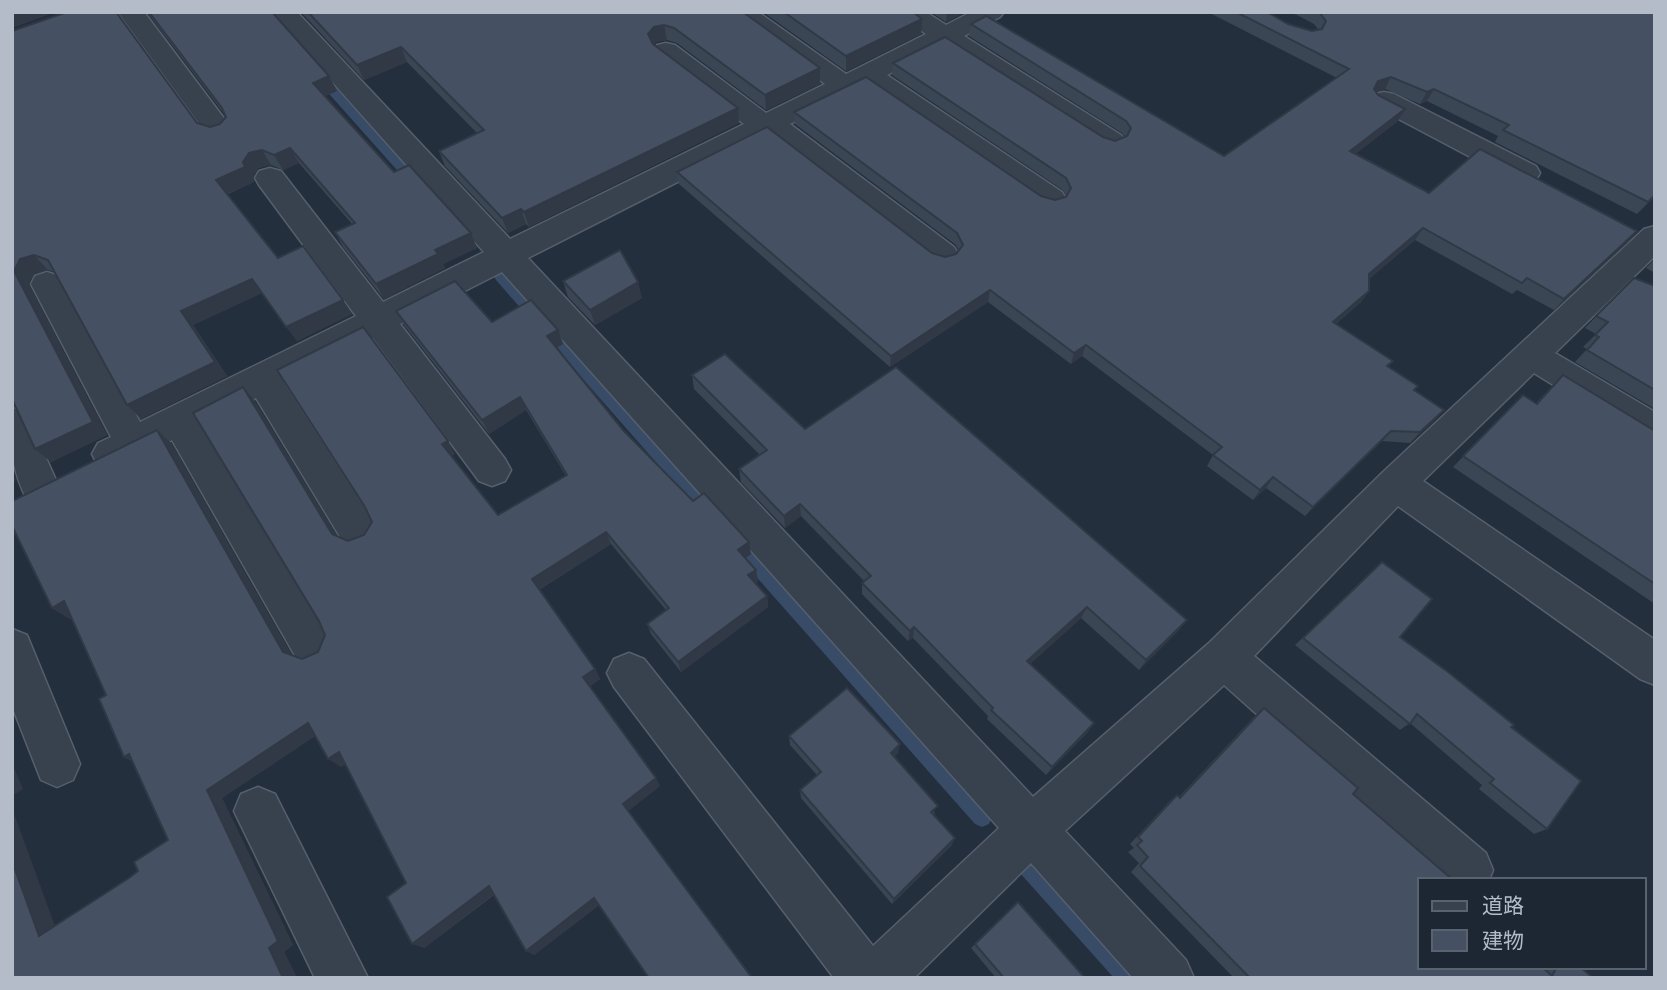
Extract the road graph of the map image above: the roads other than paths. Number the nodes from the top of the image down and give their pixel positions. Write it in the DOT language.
graph roads {
  1 [pos="131,12"];
  2 [pos="283,12"];
  3 [pos="741,12"];
  4 [pos="908,12"];
  5 [pos="991,12"];
  6 [pos="945,36"];
  7 [pos="666,51"];
  8 [pos="856,80"];
  9 [pos="1384,100"];
  10 [pos="767,125"];
  11 [pos="219,131"];
  12 [pos="1111,141"];
  13 [pos="270,178"];
  14 [pos="1555,189"];
  15 [pos="1051,199"];
  16 [pos="1647,236"];
  17 [pos="943,255"];
  18 [pos="504,256"];
  19 [pos="47,284"];
  20 [pos="376,320"];
  21 [pos="1531,355"];
  22 [pos="262,377"];
  23 [pos="179,419"];
  24 [pos="12,422"];
  25 [pos="1655,430"];
  26 [pos="133,443"];
  27 [pos="492,470"];
  28 [pos="1396,483"];
  29 [pos="51,484"];
  30 [pos="359,533"];
  31 [pos="313,647"];
  32 [pos="12,649"];
  33 [pos="1224,656"];
  34 [pos="1655,666"];
  35 [pos="629,673"];
  36 [pos="57,764"];
  37 [pos="258,811"];
  38 [pos="1031,830"];
  39 [pos="1469,870"];
  40 [pos="892,972"];
  41 [pos="342,978"];
  42 [pos="1168,978"];
  1 -- 11 [label="street"];
  2 -- 18 [label="street"];
  3 -- 8 [label="street"];
  4 -- 6 [label="street"];
  5 -- 6 [label="street"];
  6 -- 8 [label="street"];
  6 -- 12 [label="street"];
  7 -- 10 [label="street"];
  8 -- 10 [label="street"];
  8 -- 15 [label="street"];
  9 -- 14 [label="street"];
  10 -- 17 [label="street"];
  10 -- 18 [label="street"];
  13 -- 20 [label="street"];
  16 -- 21 [label="street"];
  18 -- 20 [label="street"];
  18 -- 38 [label="street"];
  19 -- 26 [label="street"];
  20 -- 22 [label="street"];
  20 -- 27 [label="street"];
  21 -- 25 [label="street"];
  21 -- 28 [label="street"];
  22 -- 23 [label="street"];
  22 -- 30 [label="street"];
  23 -- 26 [label="street"];
  23 -- 31 [label="street"];
  24 -- 29 [label="street"];
  26 -- 29 [label="street"];
  28 -- 33 [label="street"];
  28 -- 34 [label="street"];
  32 -- 36 [label="street"];
  33 -- 38 [label="street"];
  33 -- 39 [label="street"];
  35 -- 40 [label="street"];
  37 -- 41 [label="street"];
  38 -- 40 [label="street"];
  38 -- 42 [label="street"];
}
